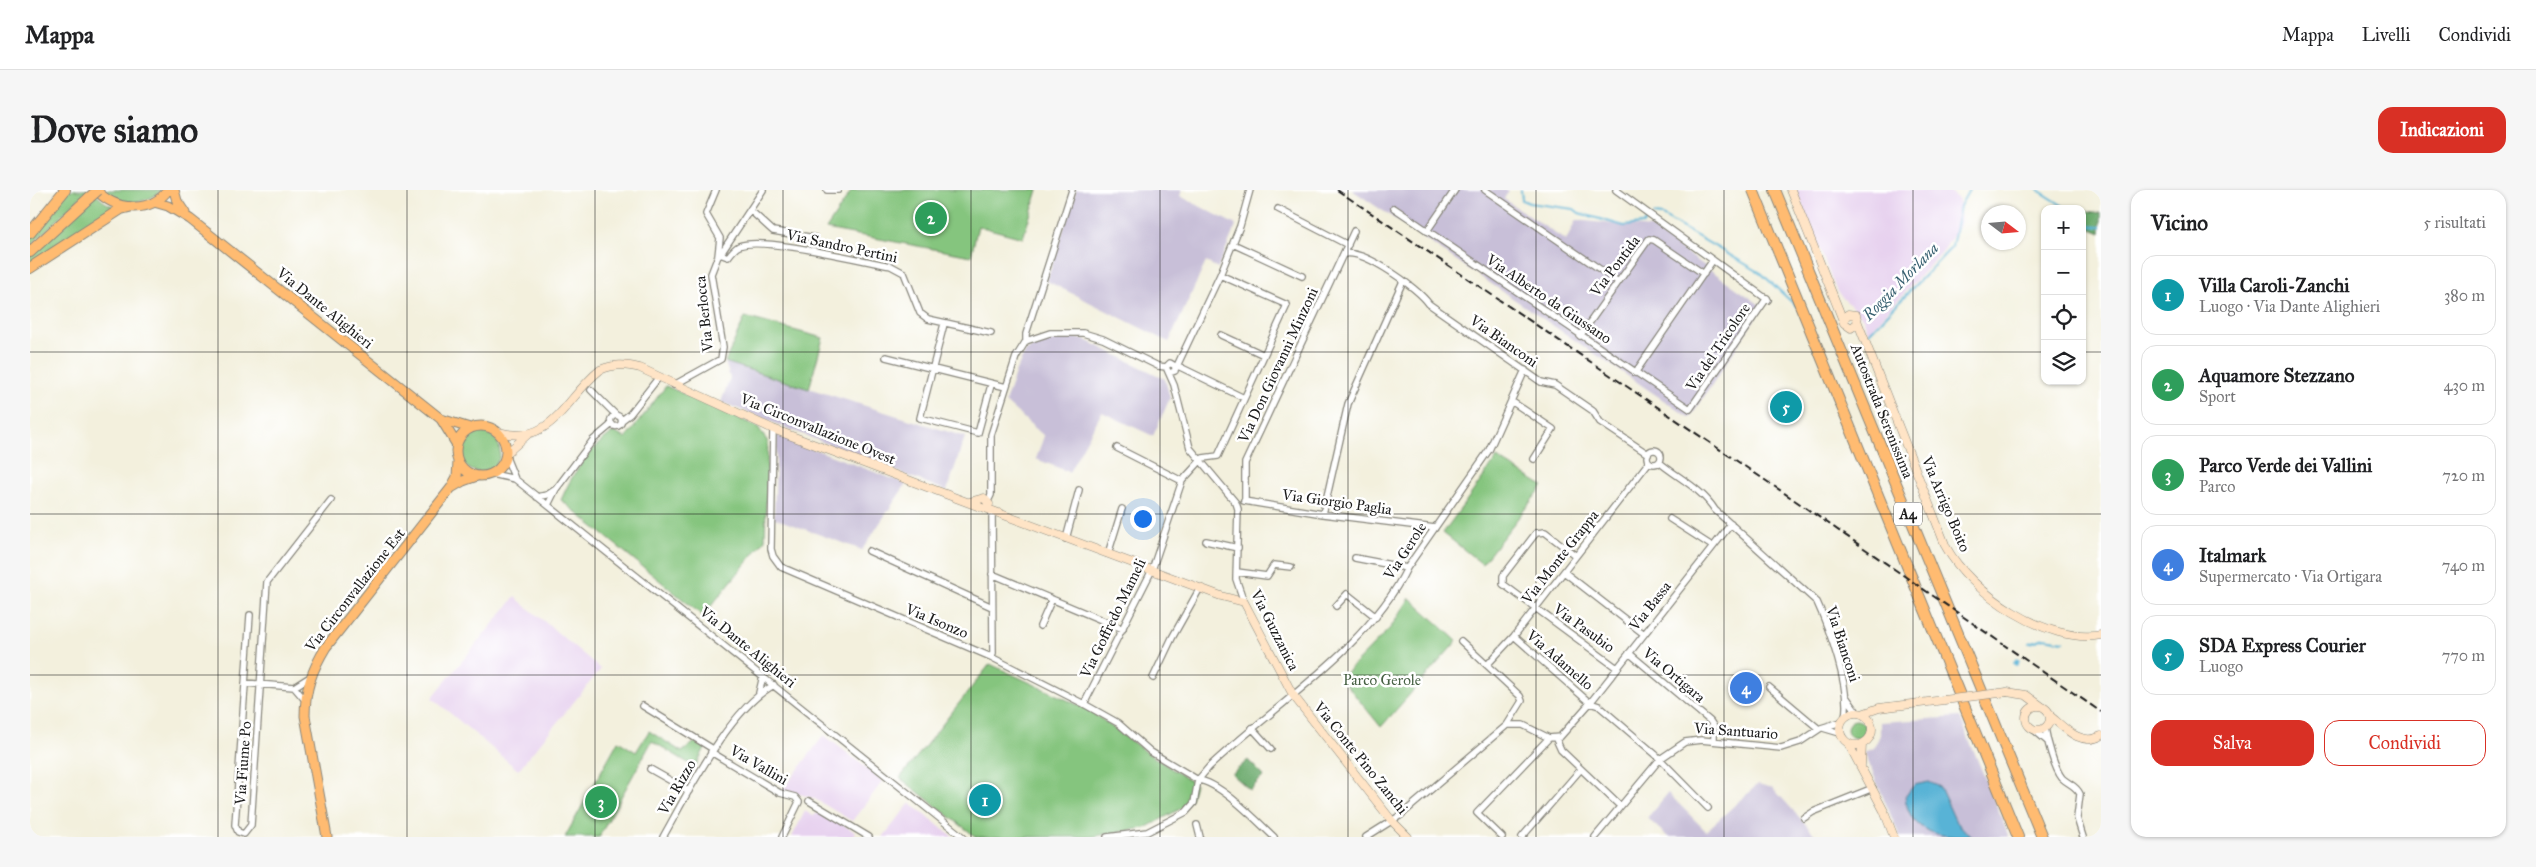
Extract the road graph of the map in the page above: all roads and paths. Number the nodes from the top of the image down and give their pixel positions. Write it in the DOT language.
graph roads {
  1 [pos="65,190"];
  2 [pos="168,190"];
  3 [pos="174,190"];
  4 [pos="716,190"];
  5 [pos="763,190"];
  6 [pos="827,190"];
  7 [pos="838,190"];
  8 [pos="1072,190"];
  9 [pos="1250,190"];
  10 [pos="1455,190"];
  11 [pos="1485,190"];
  12 [pos="1616,190"];
  13 [pos="1752,190"];
  14 [pos="1775,190"];
  15 [pos="1791,190"];
  16 [pos="95,192"];
  17 [pos="154,202"];
  18 [pos="129,207"];
  19 [pos="1394,208"];
  20 [pos="1278,209"];
  21 [pos="750,210"];
  22 [pos="190,219"];
  23 [pos="1354,231"];
  24 [pos="1427,231"];
  25 [pos="30,233"];
  26 [pos="815,238"];
  27 [pos="1233,244"];
  28 [pos="1348,245"];
  29 [pos="30,252"];
  30 [pos="1344,254"];
  31 [pos="719,255"];
  32 [pos="1713,260"];
  33 [pos="30,268"];
  34 [pos="1704,274"];
  35 [pos="1220,275"];
  36 [pos="1302,276"];
  37 [pos="1403,280"];
  38 [pos="1617,282"];
  39 [pos="1847,316"];
  40 [pos="944,324"];
  41 [pos="1855,325"];
  42 [pos="991,333"];
  43 [pos="1221,335"];
  44 [pos="1580,336"];
  45 [pos="1026,341"];
  46 [pos="1264,355"];
  47 [pos="886,358"];
  48 [pos="1172,368"];
  49 [pos="932,370"];
  50 [pos="1525,370"];
  51 [pos="1635,373"];
  52 [pos="659,377"];
  53 [pos="674,385"];
  54 [pos="992,385"];
  55 [pos="1006,387"];
  56 [pos="591,390"];
  57 [pos="1244,398"];
  58 [pos="1511,401"];
  59 [pos="1690,410"];
  60 [pos="616,415"];
  61 [pos="441,420"];
  62 [pos="622,420"];
  63 [pos="612,424"];
  64 [pos="470,428"];
  65 [pos="773,429"];
  66 [pos="498,432"];
  67 [pos="527,435"];
  68 [pos="457,445"];
  69 [pos="1117,448"];
  70 [pos="1648,454"];
  71 [pos="506,455"];
  72 [pos="1534,459"];
  73 [pos="458,462"];
  74 [pos="1200,462"];
  75 [pos="1649,462"];
  76 [pos="1659,462"];
  77 [pos="492,474"];
  78 [pos="477,476"];
  79 [pos="515,479"];
  80 [pos="1182,481"];
  81 [pos="451,488"];
  82 [pos="556,490"];
  83 [pos="1079,490"];
  84 [pos="537,497"];
  85 [pos="331,500"];
  86 [pos="1246,500"];
  87 [pos="1236,503"];
  88 [pos="548,505"];
  89 [pos="987,505"];
  90 [pos="1122,509"];
  91 [pos="1323,514"];
  92 [pos="1670,519"];
  93 [pos="1731,524"];
  94 [pos="1435,528"];
  95 [pos="1066,539"];
  96 [pos="1206,541"];
  97 [pos="1712,546"];
  98 [pos="1238,548"];
  99 [pos="869,551"];
  100 [pos="1108,554"];
  101 [pos="1576,556"];
  102 [pos="1354,558"];
  103 [pos="1291,567"];
  104 [pos="1407,568"];
  105 [pos="1152,570"];
  106 [pos="1237,572"];
  107 [pos="1564,572"];
  108 [pos="992,574"];
  109 [pos="1200,588"];
  110 [pos="1052,599"];
  111 [pos="1244,602"];
  112 [pos="1336,606"];
  113 [pos="992,607"];
  114 [pos="1535,608"];
  115 [pos="250,616"];
  116 [pos="1376,616"];
  117 [pos="1040,626"];
  118 [pos="1123,629"];
  119 [pos="1646,631"];
  120 [pos="2101,635"];
  121 [pos="1514,636"];
  122 [pos="1461,641"];
  123 [pos="1629,653"];
  124 [pos="991,658"];
  125 [pos="1487,665"];
  126 [pos="1617,668"];
  127 [pos="763,676"];
  128 [pos="310,677"];
  129 [pos="1153,678"];
  130 [pos="245,683"];
  131 [pos="261,684"];
  132 [pos="774,685"];
  133 [pos="294,686"];
  134 [pos="1770,687"];
  135 [pos="758,693"];
  136 [pos="2022,694"];
  137 [pos="1293,695"];
  138 [pos="1846,696"];
  139 [pos="305,700"];
  140 [pos="1084,704"];
  141 [pos="1590,704"];
  142 [pos="643,706"];
  143 [pos="1892,707"];
  144 [pos="2042,707"];
  145 [pos="1860,713"];
  146 [pos="2027,713"];
  147 [pos="2049,715"];
  148 [pos="1843,719"];
  149 [pos="1871,722"];
  150 [pos="1507,725"];
  151 [pos="2046,726"];
  152 [pos="1252,728"];
  153 [pos="2064,728"];
  154 [pos="1820,729"];
  155 [pos="2034,730"];
  156 [pos="1840,733"];
  157 [pos="2101,736"];
  158 [pos="1552,738"];
  159 [pos="1714,741"];
  160 [pos="2047,741"];
  161 [pos="1848,743"];
  162 [pos="1862,744"];
  163 [pos="1271,749"];
  164 [pos="712,750"];
  165 [pos="1660,759"];
  166 [pos="1860,765"];
  167 [pos="650,769"];
  168 [pos="1581,769"];
  169 [pos="1198,780"];
  170 [pos="1873,788"];
  171 [pos="689,790"];
  172 [pos="809,801"];
  173 [pos="1620,806"];
  174 [pos="1708,808"];
  175 [pos="1804,818"];
  176 [pos="1392,821"];
  177 [pos="1197,825"];
  178 [pos="1147,832"];
  179 [pos="1119,836"];
  180 [pos="327,837"];
  181 [pos="663,837"];
  182 [pos="782,837"];
  183 [pos="869,837"];
  184 [pos="964,837"];
  185 [pos="1107,837"];
  186 [pos="1140,837"];
  187 [pos="1200,837"];
  188 [pos="1274,837"];
  189 [pos="1366,837"];
  190 [pos="1408,837"];
  191 [pos="1502,837"];
  192 [pos="1522,837"];
  193 [pos="1595,837"];
  194 [pos="1894,837"];
  195 [pos="2018,837"];
  196 [pos="2042,837"];
  197 [pos="2083,837"];
  1 -- 25 [label="highway"];
  2 -- 17 [label="main road"];
  3 -- 22 [label="main road, Via Dante Alighieri"];
  4 -- 31 [label="street, Via Berlocca"];
  5 -- 21 [label="street"];
  6 -- 7 [label="street"];
  8 -- 45 [label="street"];
  9 -- 27 [label="street"];
  10 -- 24 [label="street"];
  11 -- 38 [label="street"];
  12 -- 32 [label="street"];
  13 -- 195 [label="highway, A4"];
  14 -- 196 [label="highway, Autostrada Serenissima / A4"];
  15 -- 39 [label="street, Via Arrigo Boito"];
  16 -- 18 [label="main road"];
  16 -- 29 [label="highway"];
  17 -- 18 [label="main road"];
  17 -- 22 [label="main road, Via Dante Alighieri"];
  18 -- 33 [label="highway"];
  19 -- 24 [label="street, Via Alberto da Giussano"];
  20 -- 28 [label="street"];
  21 -- 26 [label="street"];
  21 -- 31 [label="street"];
  22 -- 61 [label="main road, Via Dante Alighieri"];
  23 -- 28 [label="street, Via Don Giovanni Minzoni"];
  24 -- 44 [label="street, Via Alberto da Giussano"];
  27 -- 35 [label="street"];
  27 -- 36 [label="street"];
  28 -- 30 [label="street, Via Don Giovanni Minzoni"];
  30 -- 37 [label="street, Via Bianconi"];
  30 -- 86 [label="street, Via Don Giovanni Minzoni"];
  31 -- 40 [label="street, Via Sandro Pertini"];
  31 -- 53 [label="street, Via Berlocca"];
  32 -- 34 [label="street"];
  32 -- 59 [label="street, Via del Tricolore"];
  34 -- 38 [label="street, Via Pontida"];
  34 -- 51 [label="street"];
  35 -- 46 [label="street, Via Goffredo Mameli"];
  35 -- 48 [label="street"];
  37 -- 50 [label="street, Via Bianconi"];
  37 -- 91 [label="street"];
  38 -- 44 [label="street, Via Pontida"];
  39 -- 41 [label="street, Via Arrigo Boito"];
  39 -- 41 [label="street, Via Arrigo Boito"];
  40 -- 42 [label="street, Via Sandro Pertini"];
  40 -- 49 [label="street"];
  41 -- 120 [label="street, Via Arrigo Boito"];
  43 -- 46 [label="street"];
  44 -- 51 [label="street, Via Alberto da Giussano"];
  45 -- 48 [label="street"];
  45 -- 55 [label="street"];
  46 -- 57 [label="street, Via Goffredo Mameli"];
  47 -- 49 [label="street"];
  48 -- 57 [label="street"];
  48 -- 74 [label="street"];
  49 -- 54 [label="street"];
  49 -- 54 [label="street"];
  50 -- 58 [label="street, Via Gerole"];
  50 -- 70 [label="street, Via Bianconi"];
  51 -- 59 [label="street, Via Alberto da Giussano"];
  52 -- 53 [label="street, Via Circonvallazione Ovest"];
  52 -- 62 [label="street"];
  52 -- 67 [label="street, Via Circonvallazione Ovest"];
  53 -- 65 [label="street, Via Circonvallazione Ovest"];
  54 -- 55 [label="street"];
  55 -- 89 [label="street"];
  56 -- 60 [label="street"];
  57 -- 74 [label="street, Via Goffredo Mameli"];
  58 -- 72 [label="street"];
  58 -- 94 [label="street, Via Gerole"];
  60 -- 62 [label="street"];
  60 -- 63 [label="street"];
  61 -- 64 [label="main road, Via Dante Alighieri"];
  61 -- 68 [label="main road, Via Dante Alighieri"];
  62 -- 63 [label="street"];
  63 -- 82 [label="street"];
  64 -- 66 [label="main road"];
  64 -- 68 [label="main road"];
  65 -- 89 [label="street, Via Circonvallazione Ovest"];
  65 -- 124 [label="street, Via Isonzo"];
  66 -- 67 [label="street, Via Circonvallazione Ovest"];
  66 -- 71 [label="main road"];
  67 -- 71 [label="street, Via Circonvallazione Ovest"];
  68 -- 73 [label="main road, Via Circonvallazione Est"];
  69 -- 80 [label="street"];
  70 -- 75 [label="street"];
  70 -- 76 [label="street, Via Bianconi"];
  71 -- 77 [label="main road"];
  71 -- 79 [label="street, Via Dante Alighieri"];
  73 -- 78 [label="main road"];
  73 -- 81 [label="main road, Via Circonvallazione Est"];
  74 -- 80 [label="street, Via Goffredo Mameli"];
  74 -- 87 [label="street"];
  75 -- 76 [label="street"];
  75 -- 101 [label="street, Via Monte Grappa"];
  76 -- 93 [label="street, Via Bianconi"];
  77 -- 78 [label="main road, Via Circonvallazione Est"];
  77 -- 79 [label="street, Via Dante Alighieri"];
  78 -- 81 [label="main road, Via Circonvallazione Est"];
  79 -- 84 [label="street, Via Dante Alighieri"];
  80 -- 105 [label="street, Via Goffredo Mameli"];
  81 -- 128 [label="main road, Via Circonvallazione Est"];
  82 -- 84 [label="street"];
  82 -- 88 [label="street"];
  83 -- 95 [label="street"];
  84 -- 88 [label="street, Via Dante Alighieri"];
  85 -- 131 [label="street, Via Fiume Po"];
  86 -- 87 [label="street, Via Giorgio Paglia"];
  86 -- 91 [label="street, Via Giorgio Paglia"];
  87 -- 98 [label="street, Via Guzzanica"];
  88 -- 127 [label="street, Via Dante Alighieri"];
  89 -- 95 [label="street, Via Circonvallazione Ovest"];
  89 -- 108 [label="street"];
  90 -- 100 [label="street"];
  91 -- 94 [label="street, Via Giorgio Paglia"];
  92 -- 97 [label="street"];
  93 -- 97 [label="street, Via Bassa"];
  93 -- 138 [label="street, Via Bianconi"];
  94 -- 104 [label="street, Via Gerole"];
  95 -- 100 [label="street, Via Circonvallazione Ovest"];
  96 -- 98 [label="street"];
  97 -- 119 [label="street, Via Bassa"];
  98 -- 106 [label="street, Via Guzzanica"];
  99 -- 113 [label="street"];
  100 -- 105 [label="street, Via Circonvallazione Ovest"];
  101 -- 107 [label="street, Via Monte Grappa"];
  101 -- 114 [label="street, Via Pasubio"];
  102 -- 104 [label="street"];
  103 -- 106 [label="street"];
  104 -- 116 [label="street, Via Gerole"];
  105 -- 109 [label="street, Via Circonvallazione Ovest"];
  105 -- 118 [label="street, Via Goffredo Mameli"];
  106 -- 111 [label="street, Via Guzzanica"];
  107 -- 114 [label="street, Via Monte Grappa"];
  107 -- 119 [label="street"];
  108 -- 110 [label="street"];
  108 -- 113 [label="street"];
  109 -- 111 [label="street, Via Circonvallazione Ovest"];
  109 -- 129 [label="street"];
  110 -- 117 [label="street"];
  110 -- 118 [label="street"];
  111 -- 137 [label="street, Via Guzzanica"];
  112 -- 116 [label="street"];
  113 -- 124 [label="street"];
  114 -- 121 [label="street, Via Monte Grappa"];
  114 -- 126 [label="street, Via Pasubio"];
  115 -- 130 [label="street, Via Fiume Po"];
  116 -- 137 [label="street, Via Gerole"];
  118 -- 140 [label="street, Via Goffredo Mameli"];
  119 -- 123 [label="street, Via Bassa"];
  121 -- 125 [label="street, Via Monte Grappa"];
  121 -- 141 [label="street, Via Adamello"];
  122 -- 125 [label="street"];
  123 -- 126 [label="street, Via Bassa"];
  123 -- 159 [label="street, Via Ortigara"];
  124 -- 140 [label="street, Via Isonzo"];
  125 -- 150 [label="street"];
  126 -- 141 [label="street, Via Bassa"];
  127 -- 132 [label="street, Via Dante Alighieri"];
  127 -- 135 [label="street, Via Rizzo"];
  128 -- 133 [label="street"];
  128 -- 139 [label="main road, Via Circonvallazione Est"];
  130 -- 131 [label="street"];
  130 -- 131 [label="street, Via Fiume Po"];
  131 -- 133 [label="street"];
  132 -- 135 [label="street, Via Rizzo"];
  132 -- 184 [label="street, Via Dante Alighieri"];
  133 -- 139 [label="street"];
  134 -- 154 [label="street"];
  135 -- 164 [label="street, Via Rizzo"];
  136 -- 143 [label="street, Via Santuario, bridge"];
  136 -- 144 [label="street, Via Santuario"];
  136 -- 146 [label="street"];
  137 -- 152 [label="street, Via Gerole"];
  137 -- 176 [label="street, Via Conte Pino Zanchi"];
  138 -- 145 [label="street, Via Bianconi"];
  138 -- 148 [label="street, Via Bianconi"];
  139 -- 180 [label="main road, Via Circonvallazione Est"];
  140 -- 169 [label="street, Via Isonzo"];
  141 -- 158 [label="street, Via Bassa"];
  141 -- 165 [label="street, Via Adamello"];
  142 -- 164 [label="street, Via Rizzo"];
  143 -- 145 [label="street, Via Santuario"];
  143 -- 149 [label="street, Via Santuario"];
  144 -- 146 [label="street"];
  144 -- 147 [label="street, Via Santuario"];
  145 -- 148 [label="street, Via Santuario"];
  145 -- 149 [label="street"];
  146 -- 155 [label="street"];
  147 -- 151 [label="street"];
  147 -- 153 [label="street, Via Santuario"];
  148 -- 154 [label="street, Via Santuario"];
  148 -- 156 [label="street"];
  149 -- 162 [label="street"];
  150 -- 158 [label="street"];
  150 -- 176 [label="street"];
  151 -- 153 [label="street, Via Santuario"];
  151 -- 155 [label="street, Via Santuario"];
  151 -- 160 [label="street"];
  152 -- 163 [label="street"];
  152 -- 169 [label="street, Via Gerole"];
  153 -- 157 [label="street, Via Santuario"];
  154 -- 156 [label="street"];
  154 -- 159 [label="street, Via Santuario"];
  155 -- 160 [label="street"];
  156 -- 161 [label="street"];
  158 -- 168 [label="street"];
  158 -- 191 [label="street, Via Bassa"];
  159 -- 165 [label="street, Via Santuario"];
  160 -- 197 [label="street"];
  161 -- 162 [label="street"];
  161 -- 166 [label="street"];
  162 -- 166 [label="street"];
  164 -- 171 [label="street, Via Rizzo"];
  164 -- 182 [label="street, Via Vallini"];
  165 -- 173 [label="street, Via Santuario"];
  165 -- 174 [label="street, Via Adamello"];
  166 -- 170 [label="street"];
  167 -- 171 [label="street"];
  168 -- 173 [label="street"];
  168 -- 192 [label="street"];
  169 -- 178 [label="street"];
  169 -- 188 [label="street, Via Isonzo"];
  170 -- 175 [label="street"];
  170 -- 194 [label="street"];
  171 -- 181 [label="street, Via Rizzo"];
  172 -- 183 [label="street"];
  173 -- 193 [label="street, Via Santuario"];
  176 -- 189 [label="street"];
  176 -- 190 [label="street, Via Conte Pino Zanchi"];
  177 -- 187 [label="street"];
  178 -- 179 [label="street"];
  178 -- 186 [label="street"];
  179 -- 185 [label="street"];
}
